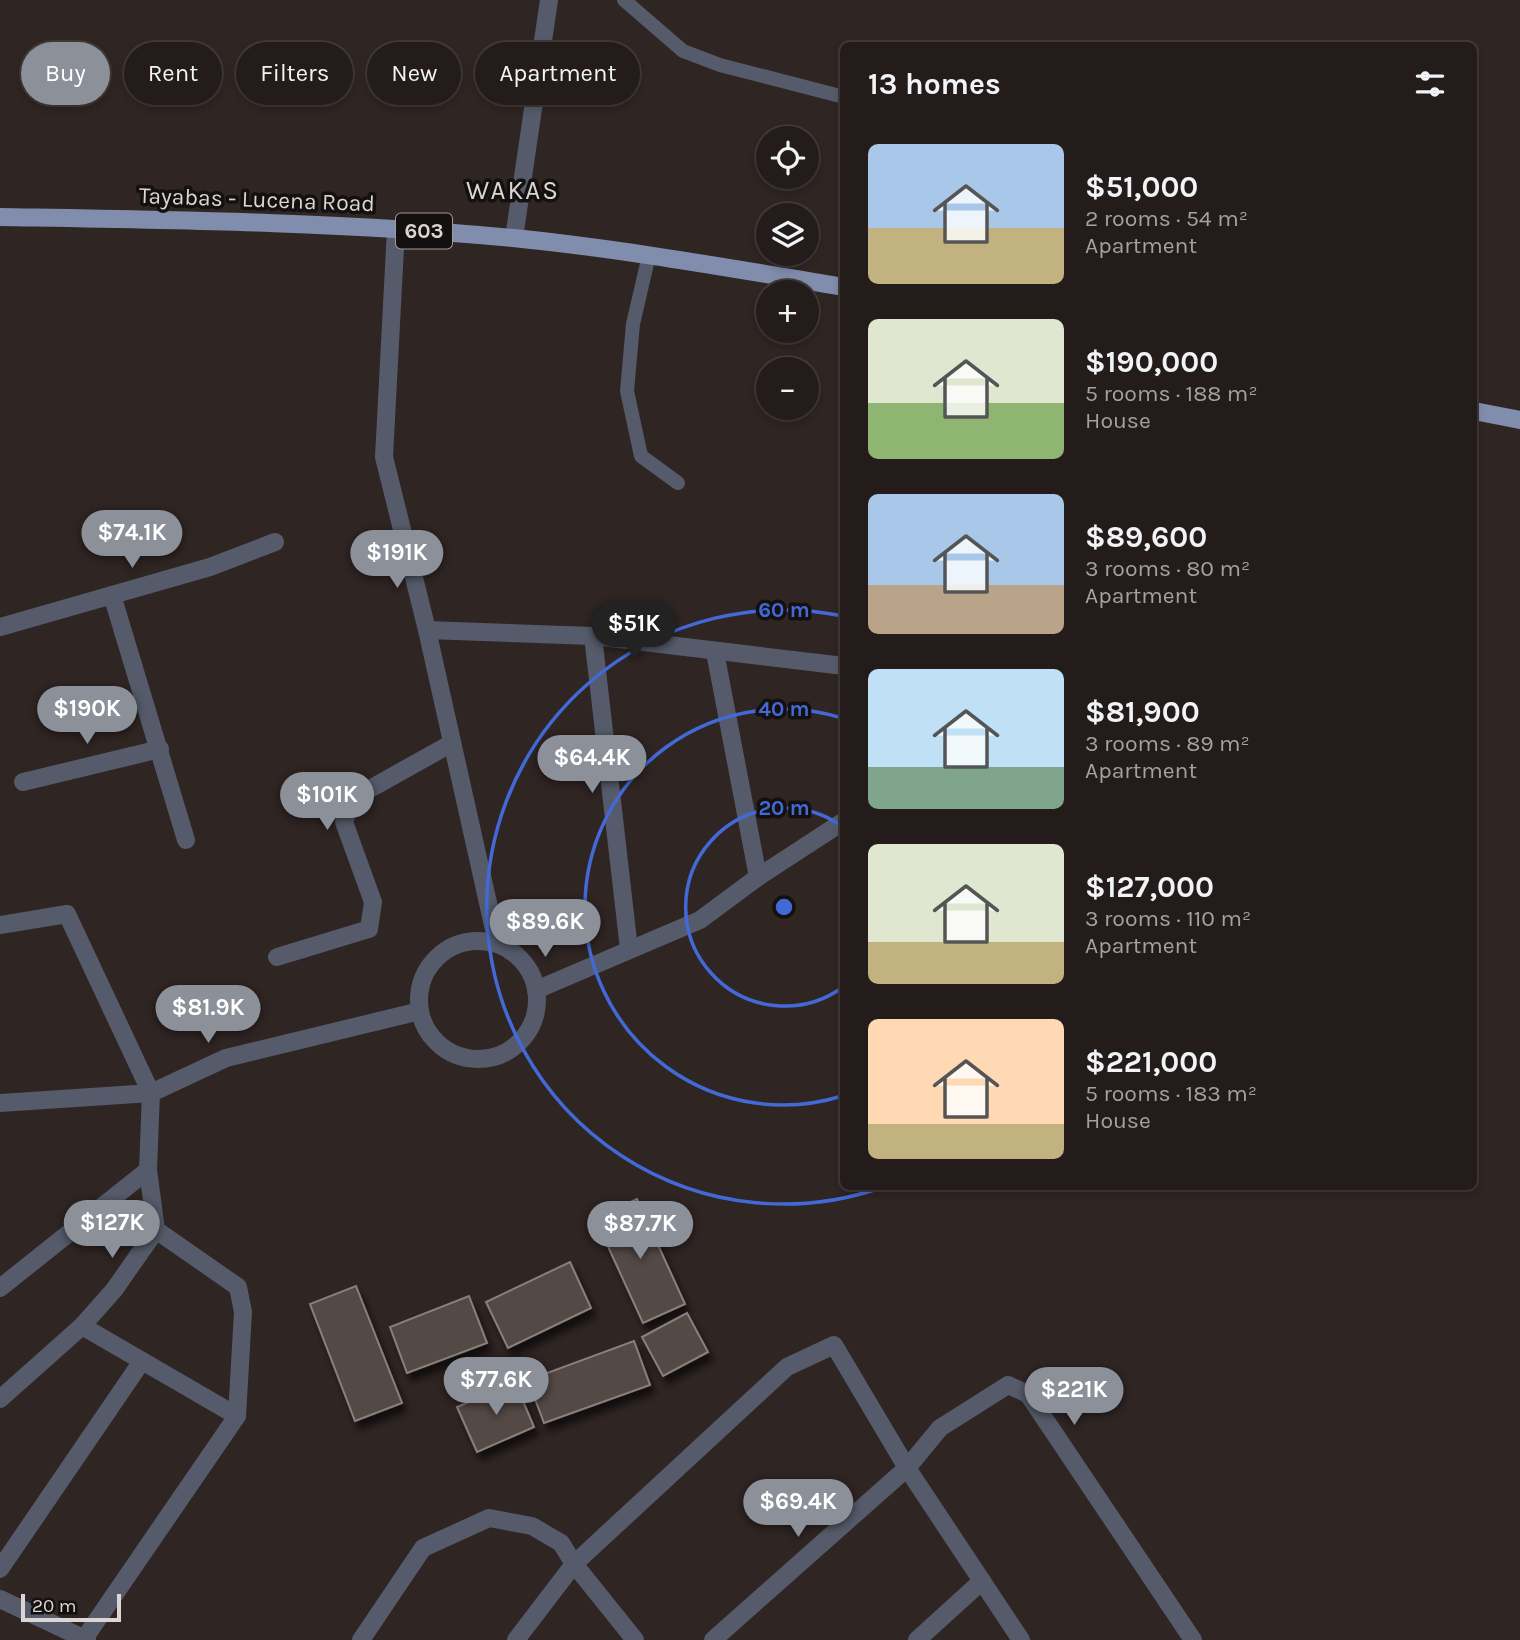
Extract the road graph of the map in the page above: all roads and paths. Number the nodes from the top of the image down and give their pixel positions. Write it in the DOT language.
graph roads {
  1 [pos="549,0"];
  2 [pos="624,0"];
  3 [pos="840,96"];
  4 [pos="0,217"];
  5 [pos="396,229"];
  6 [pos="514,238"];
  7 [pos="649,255"];
  8 [pos="840,286"];
  9 [pos="1477,412"];
  10 [pos="1520,420"];
  11 [pos="678,483"];
  12 [pos="275,542"];
  13 [pos="112,595"];
  14 [pos="0,627"];
  15 [pos="427,630"];
  16 [pos="593,636"];
  17 [pos="715,652"];
  18 [pos="840,666"];
  19 [pos="452,743"];
  20 [pos="160,749"];
  21 [pos="23,782"];
  22 [pos="840,824"];
  23 [pos="186,840"];
  24 [pos="758,877"];
  25 [pos="0,925"];
  26 [pos="497,943"];
  27 [pos="629,949"];
  28 [pos="277,957"];
  29 [pos="536,989"];
  30 [pos="421,1011"];
  31 [pos="151,1093"];
  32 [pos="1,1100"];
  33 [pos="148,1170"];
  34 [pos="156,1230"];
  35 [pos="0,1288"];
  36 [pos="82,1326"];
  37 [pos="142,1361"];
  38 [pos="0,1399"];
  39 [pos="237,1416"];
  40 [pos="907,1468"];
  41 [pos="574,1564"];
  42 [pos="0,1569"];
  43 [pos="982,1581"];
  44 [pos="0,1599"];
  45 [pos="85,1639"];
  46 [pos="361,1640"];
  47 [pos="516,1640"];
  48 [pos="635,1640"];
  49 [pos="713,1640"];
  50 [pos="917,1640"];
  51 [pos="1021,1640"];
  52 [pos="1193,1640"];
  1 -- 6 [label="street"];
  2 -- 3 [label="lane"];
  4 -- 5 [label="main road, Tayabas - Lucena Road / 603"];
  5 -- 6 [label="main road, Tayabas - Lucena Road / 603"];
  5 -- 15 [label="street"];
  6 -- 7 [label="main road, Tayabas - Lucena Road / 603"];
  7 -- 8 [label="main road, Tayabas - Lucena Road / 603"];
  7 -- 11 [label="lane"];
  9 -- 10 [label="main road"];
  12 -- 13 [label="street"];
  13 -- 14 [label="street"];
  13 -- 20 [label="street"];
  15 -- 16 [label="street"];
  15 -- 19 [label="street"];
  16 -- 17 [label="street"];
  16 -- 27 [label="street"];
  17 -- 18 [label="street"];
  17 -- 24 [label="street"];
  19 -- 26 [label="street"];
  19 -- 28 [label="street"];
  20 -- 21 [label="street"];
  20 -- 23 [label="street"];
  22 -- 24 [label="street"];
  24 -- 27 [label="street"];
  25 -- 31 [label="street"];
  26 -- 29 [label="street"];
  26 -- 30 [label="street"];
  27 -- 29 [label="street"];
  29 -- 30 [label="street"];
  30 -- 31 [label="street"];
  31 -- 32 [label="street"];
  31 -- 33 [label="street"];
  33 -- 34 [label="street"];
  33 -- 35 [label="street"];
  34 -- 36 [label="street"];
  34 -- 39 [label="street"];
  36 -- 37 [label="street"];
  36 -- 38 [label="street"];
  37 -- 39 [label="street"];
  37 -- 42 [label="street"];
  39 -- 45 [label="street"];
  40 -- 41 [label="street"];
  40 -- 43 [label="street"];
  40 -- 49 [label="street"];
  40 -- 52 [label="street"];
  41 -- 46 [label="street"];
  41 -- 47 [label="street"];
  41 -- 48 [label="street"];
  43 -- 50 [label="street"];
  43 -- 51 [label="street"];
  44 -- 45 [label="street"];
}
